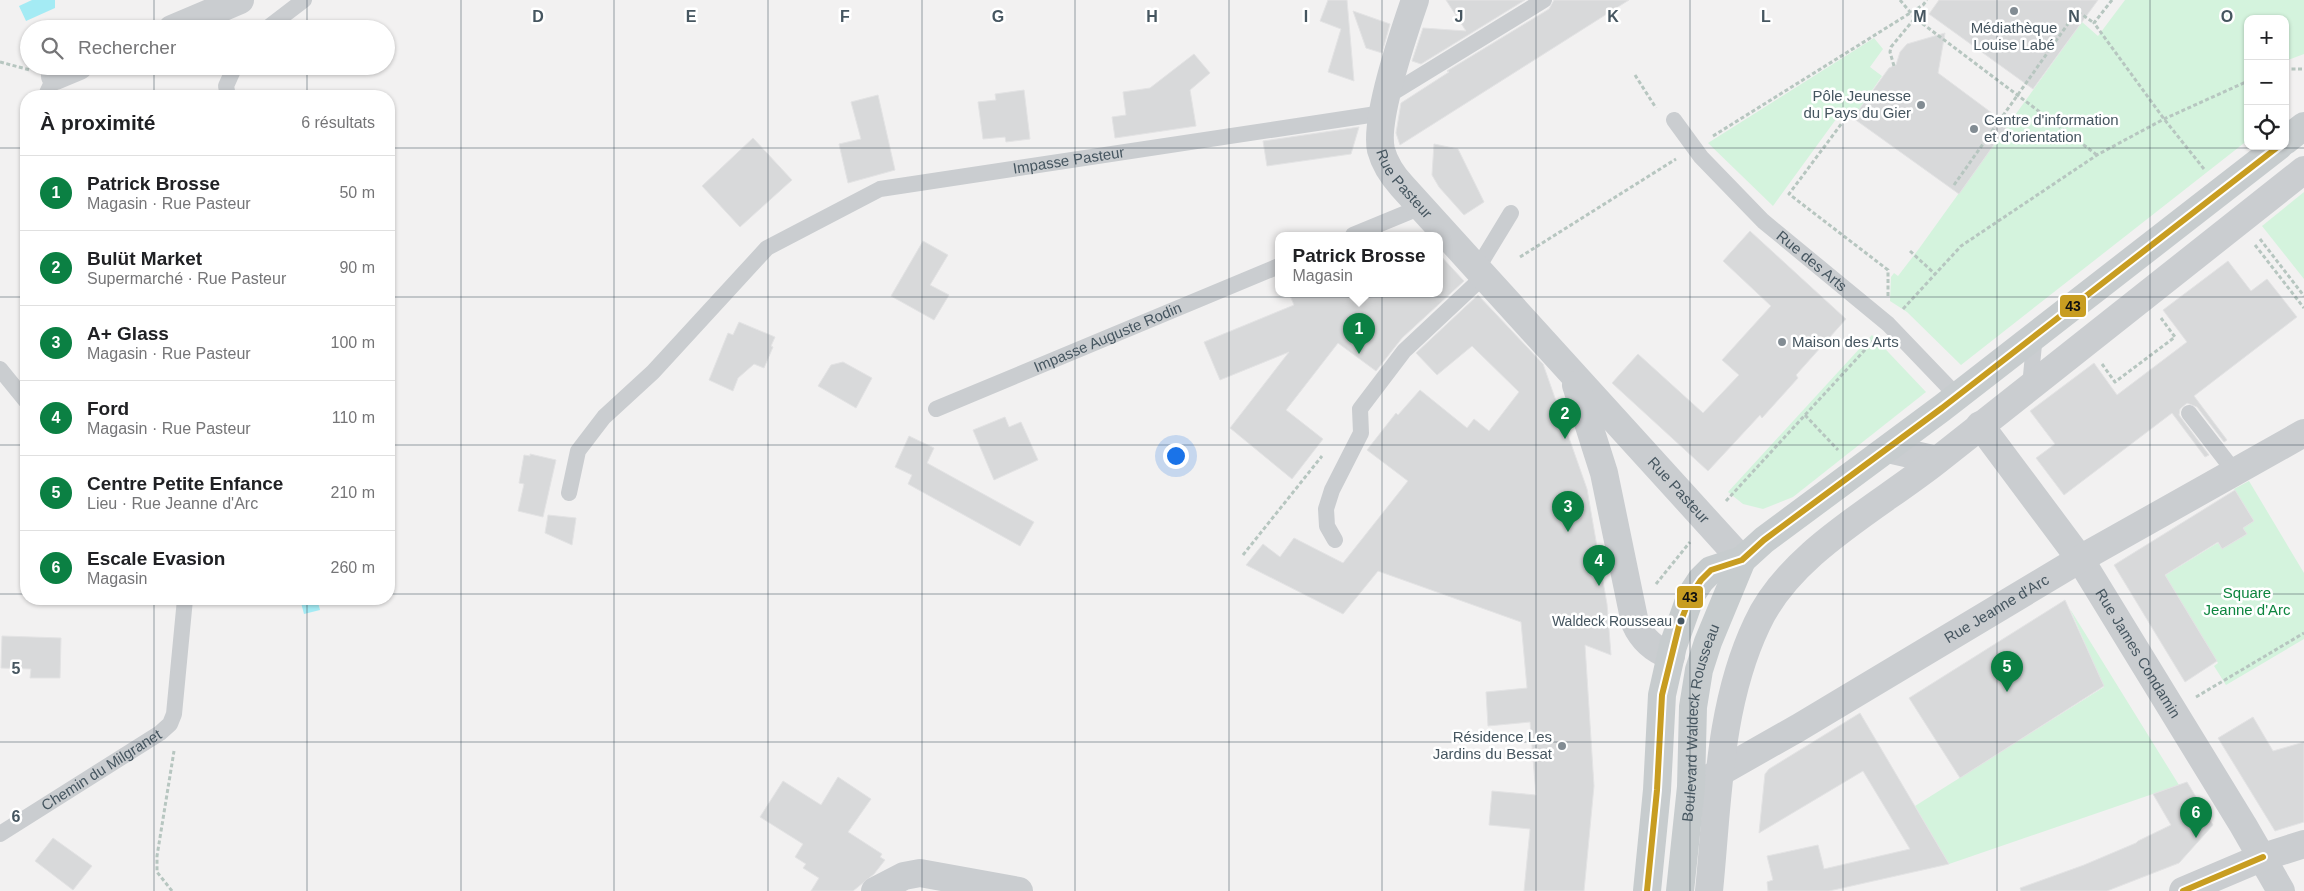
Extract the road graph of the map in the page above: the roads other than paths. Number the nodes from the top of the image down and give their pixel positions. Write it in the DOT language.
graph roads {
  1 [pos="240,0"];
  2 [pos="304,0"];
  3 [pos="1415,0"];
  4 [pos="1544,0"];
  5 [pos="206,7"];
  6 [pos="186,20"];
  7 [pos="278,20"];
  8 [pos="231,75"];
  9 [pos="227,90"];
  10 [pos="1385,105"];
  11 [pos="1674,120"];
  12 [pos="2304,126"];
  13 [pos="2289,138"];
  14 [pos="2274,150"];
  15 [pos="2304,170"];
  16 [pos="1421,207"];
  17 [pos="1511,213"];
  18 [pos="1360,232"];
  19 [pos="1275,268"];
  20 [pos="1480,272"];
  21 [pos="2034,334"];
  22 [pos="0,370"];
  23 [pos="1573,376"];
  24 [pos="2030,386"];
  25 [pos="20,394"];
  26 [pos="1957,396"];
  27 [pos="936,409"];
  28 [pos="2189,413"];
  29 [pos="1980,425"];
  30 [pos="2304,434"];
  31 [pos="1888,449"];
  32 [pos="1937,460"];
  33 [pos="2234,471"];
  34 [pos="569,493"];
  35 [pos="1335,540"];
  36 [pos="2080,559"];
  37 [pos="1742,560"];
  38 [pos="184,605"];
  39 [pos="1671,656"];
  40 [pos="1720,773"];
  41 [pos="1691,787"];
  42 [pos="0,834"];
  43 [pos="2304,844"];
  44 [pos="2263,857"];
  45 [pos="875,891"];
  46 [pos="1019,891"];
  47 [pos="1647,891"];
  48 [pos="1680,891"];
  49 [pos="1709,891"];
  50 [pos="2183,891"];
  51 [pos="2281,891"];
  1 -- 5 [label="street"];
  2 -- 7 [label="lane"];
  3 -- 10 [label="street, Rue Pasteur"];
  4 -- 10 [label="lane"];
  5 -- 6 [label="street"];
  8 -- 9 [label="lane"];
  10 -- 16 [label="street, Rue Pasteur"];
  10 -- 34 [label="lane, Impasse Pasteur"];
  11 -- 26 [label="lane, Rue des Arts"];
  12 -- 13 [label="main road"];
  14 -- 21 [label="main road, Boulevard Waldeck Rousseau"];
  15 -- 24 [label="street"];
  16 -- 18 [label="lane"];
  16 -- 20 [label="street, Rue Pasteur"];
  17 -- 20 [label="lane"];
  19 -- 27 [label="lane, Impasse Auguste Rodin"];
  20 -- 23 [label="street, Rue Pasteur"];
  20 -- 35 [label="lane"];
  21 -- 24 [label="lane"];
  21 -- 26 [label="main road, Boulevard Waldeck Rousseau"];
  22 -- 25 [label="lane"];
  23 -- 37 [label="street, Rue Pasteur"];
  23 -- 39 [label="street, Rue Pasteur"];
  24 -- 29 [label="street"];
  26 -- 31 [label="main road, Boulevard Waldeck Rousseau"];
  28 -- 33 [label="lane"];
  29 -- 32 [label="street"];
  29 -- 36 [label="street, Rue James Condamin"];
  30 -- 33 [label="street, Rue Jeanne d'Arc"];
  31 -- 32 [label="street"];
  31 -- 37 [label="main road, Boulevard Waldeck Rousseau"];
  32 -- 40 [label="street"];
  33 -- 36 [label="street, Rue Jeanne d'Arc"];
  36 -- 40 [label="street, Rue Jeanne d'Arc"];
  36 -- 44 [label="street, Rue James Condamin"];
  37 -- 39 [label="main road, Boulevard Waldeck Rousseau"];
  37 -- 41 [label="main road, Boulevard Waldeck Rousseau"];
  38 -- 42 [label="lane, Chemin du Milgranet"];
  39 -- 47 [label="main road, Boulevard Waldeck Rousseau"];
  40 -- 41 [label="street, Rue Jeanne d'Arc"];
  40 -- 49 [label="street"];
  41 -- 48 [label="main road, Boulevard Waldeck Rousseau"];
  43 -- 44 [label="street"];
  44 -- 50 [label="street"];
  44 -- 51 [label="street, Rue James Condamin"];
  45 -- 46 [label="street"];
}
